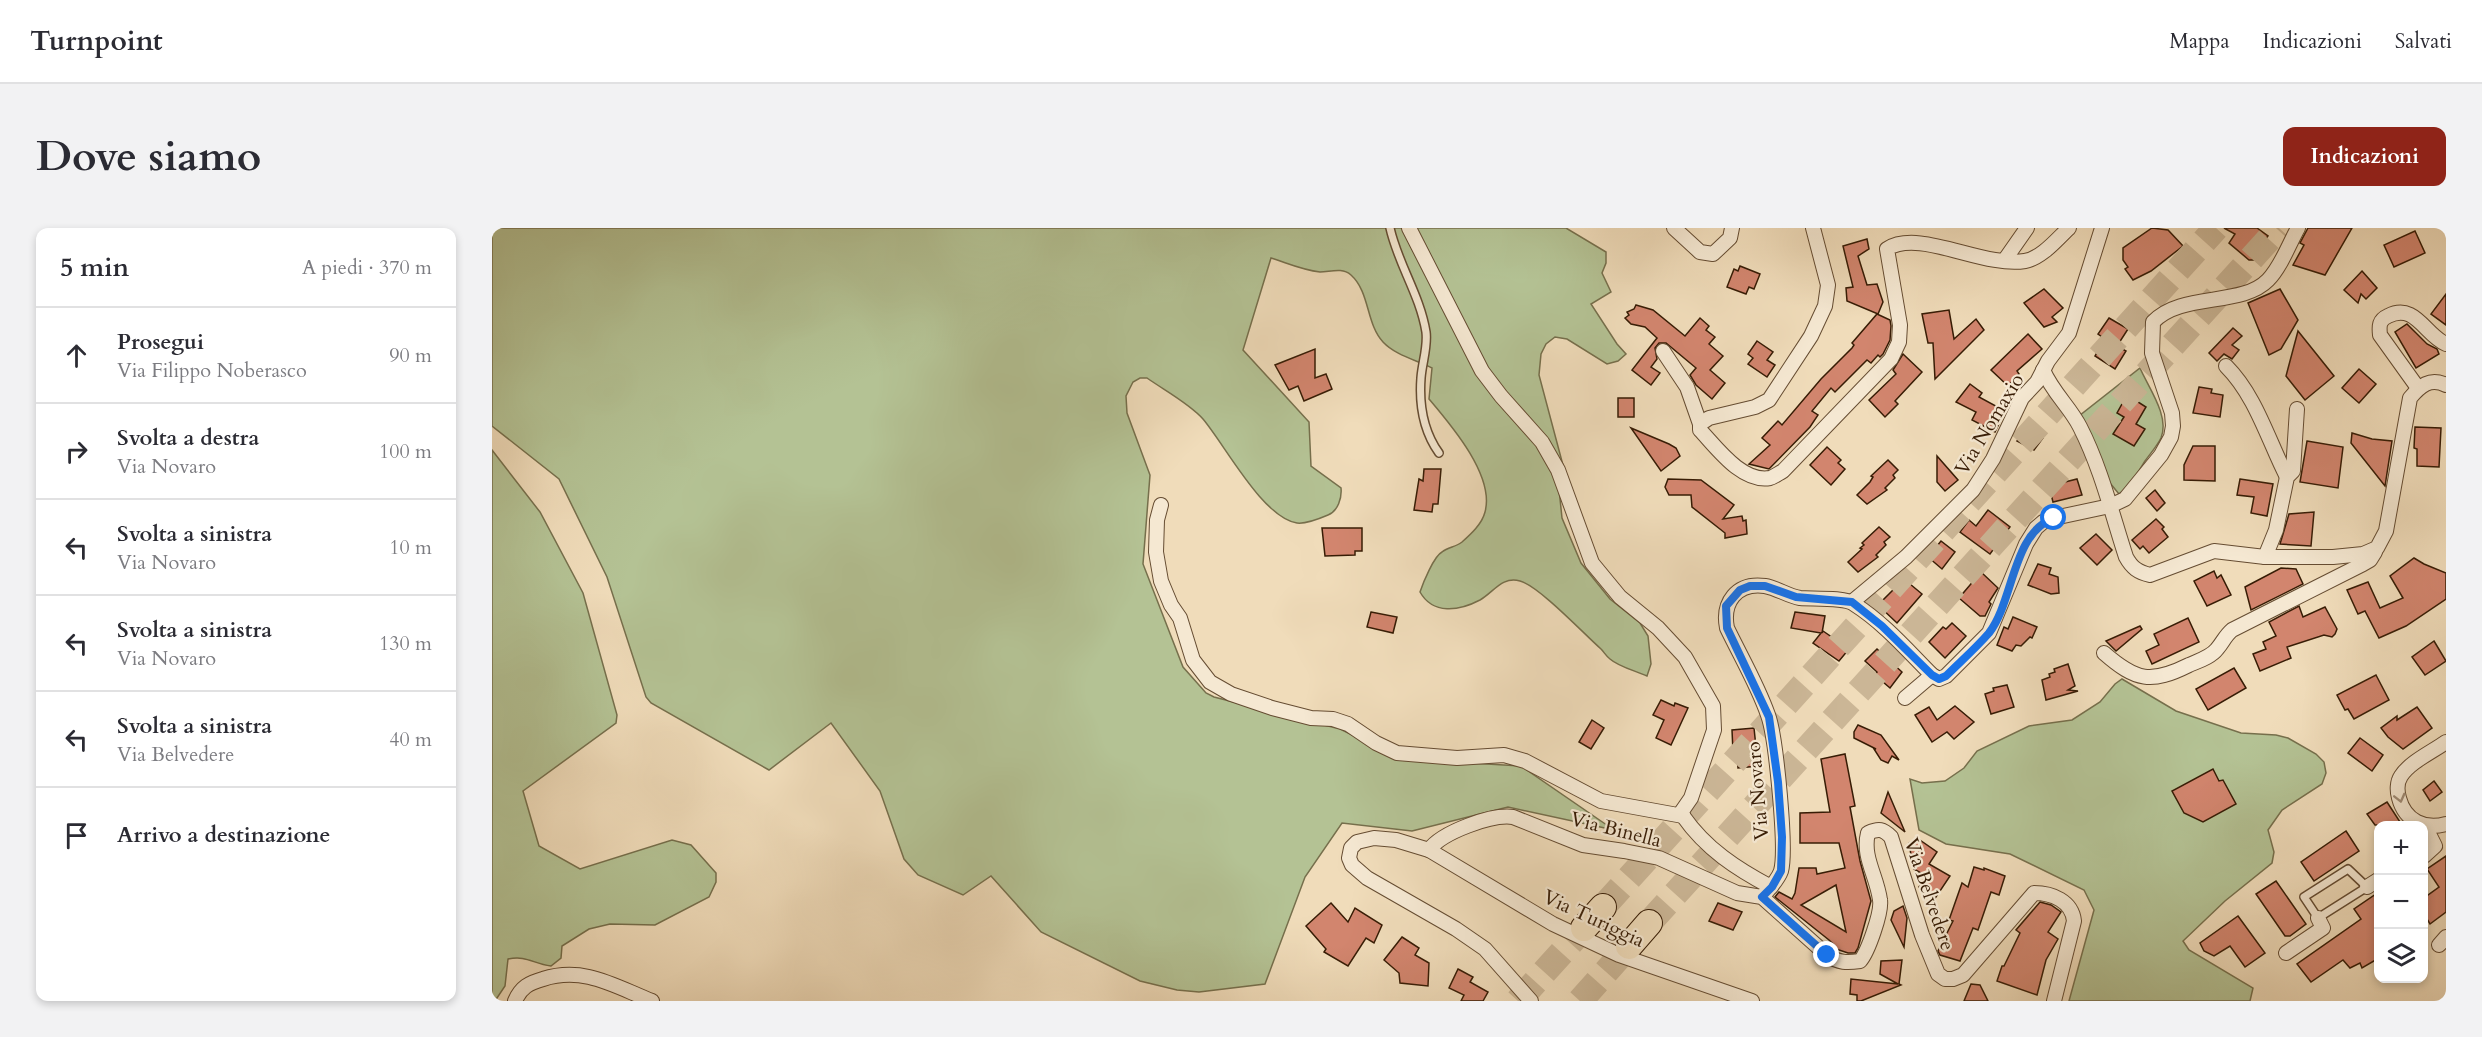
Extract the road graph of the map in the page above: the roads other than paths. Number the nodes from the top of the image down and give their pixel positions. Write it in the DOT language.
graph roads {
  1 [pos="1390,228"];
  2 [pos="1409,228"];
  3 [pos="1674,228"];
  4 [pos="1690,228"];
  5 [pos="1732,228"];
  6 [pos="1813,228"];
  7 [pos="2027,228"];
  8 [pos="2069,228"];
  9 [pos="2102,228"];
  10 [pos="2298,228"];
  11 [pos="1917,229"];
  12 [pos="1935,231"];
  13 [pos="1691,244"];
  14 [pos="2006,258"];
  15 [pos="2446,344"];
  16 [pos="1663,351"];
  17 [pos="2226,366"];
  18 [pos="2043,370"];
  19 [pos="2446,385"];
  20 [pos="2418,388"];
  21 [pos="2296,409"];
  22 [pos="1700,424"];
  23 [pos="1439,453"];
  24 [pos="2287,477"];
  25 [pos="1161,505"];
  26 [pos="2110,506"];
  27 [pos="2378,548"];
  28 [pos="2265,557"];
  29 [pos="1852,602"];
  30 [pos="2104,653"];
  31 [pos="1932,675"];
  32 [pos="1905,698"];
  33 [pos="2446,742"];
  34 [pos="1683,816"];
  35 [pos="2415,821"];
  36 [pos="2446,824"];
  37 [pos="2428,826"];
  38 [pos="2428,832"];
  39 [pos="1430,850"];
  40 [pos="2428,852"];
  41 [pos="2373,883"];
  42 [pos="1767,892"];
  43 [pos="1603,907"];
  44 [pos="2318,918"];
  45 [pos="1649,923"];
  46 [pos="1584,928"];
  47 [pos="1629,946"];
  48 [pos="2286,953"];
  49 [pos="515,1001"];
  50 [pos="652,1001"];
  51 [pos="1531,1001"];
  52 [pos="1752,1001"];
  53 [pos="2054,1001"];
  1 -- 23 [label="lane"];
  2 -- 34 [label="street"];
  3 -- 13 [label="street"];
  4 -- 13 [label="street"];
  5 -- 13 [label="street"];
  6 -- 22 [label="street"];
  7 -- 14 [label="street"];
  8 -- 14 [label="street"];
  9 -- 18 [label="street, Via Nomaxio"];
  10 -- 26 [label="street"];
  11 -- 22 [label="street"];
  12 -- 14 [label="street"];
  15 -- 20 [label="street"];
  16 -- 22 [label="street"];
  17 -- 24 [label="street"];
  18 -- 26 [label="street"];
  18 -- 29 [label="street, Via Nomaxio"];
  19 -- 20 [label="street"];
  20 -- 27 [label="street"];
  21 -- 24 [label="street"];
  24 -- 28 [label="street"];
  25 -- 34 [label="street"];
  26 -- 28 [label="street"];
  26 -- 31 [label="street"];
  27 -- 28 [label="street"];
  27 -- 30 [label="street"];
  29 -- 31 [label="street"];
  29 -- 42 [label="street, Via Novaro"];
  31 -- 32 [label="street"];
  33 -- 35 [label="street, one-way"];
  34 -- 42 [label="street"];
  36 -- 37 [label="street"];
  38 -- 40 [label="street"];
  39 -- 42 [label="street, Via Binella"];
  39 -- 51 [label="street, Via Turiggia"];
  39 -- 52 [label="street, Via Turiggia"];
  41 -- 44 [label="lane"];
  41 -- 44 [label="lane"];
  42 -- 53 [label="street, Via Belvedere"];
  43 -- 46 [label="highway"];
  44 -- 48 [label="street"];
  45 -- 47 [label="highway"];
  49 -- 50 [label="street"];
}
